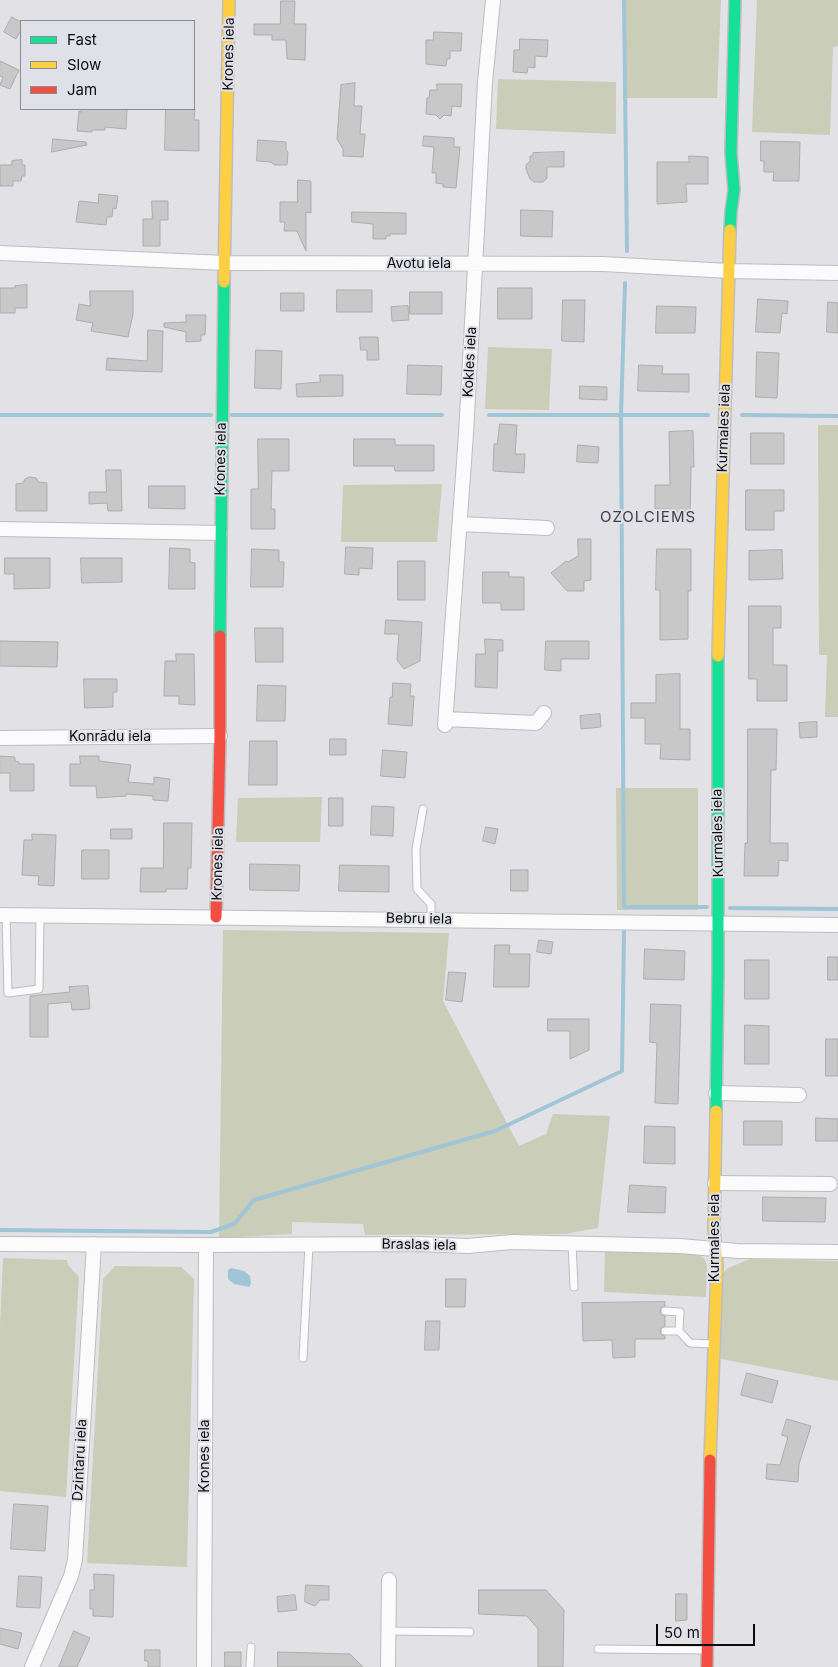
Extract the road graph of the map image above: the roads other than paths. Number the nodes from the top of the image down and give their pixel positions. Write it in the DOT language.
graph roads {
  1 [pos="230,0"];
  2 [pos="493,0"];
  3 [pos="735,0"];
  4 [pos="0,253"];
  5 [pos="226,262"];
  6 [pos="476,264"];
  7 [pos="730,271"];
  8 [pos="838,273"];
  9 [pos="460,524"];
  10 [pos="547,528"];
  11 [pos="0,529"];
  12 [pos="220,533"];
  13 [pos="544,713"];
  14 [pos="220,736"];
  15 [pos="0,738"];
  16 [pos="423,809"];
  17 [pos="3,914"];
  18 [pos="40,915"];
  19 [pos="216,917"];
  20 [pos="431,919"];
  21 [pos="718,924"];
  22 [pos="838,926"];
  23 [pos="716,1093"];
  24 [pos="799,1095"];
  25 [pos="715,1182"];
  26 [pos="830,1184"];
  27 [pos="572,1243"];
  28 [pos="0,1244"];
  29 [pos="94,1244"];
  30 [pos="206,1245"];
  31 [pos="309,1245"];
  32 [pos="716,1249"];
  33 [pos="838,1252"];
  34 [pos="574,1287"];
  35 [pos="665,1312"];
  36 [pos="665,1331"];
  37 [pos="679,1331"];
  38 [pos="714,1344"];
  39 [pos="303,1358"];
  40 [pos="389,1580"];
  41 [pos="388,1632"];
  42 [pos="470,1632"];
  43 [pos="251,1647"];
  44 [pos="598,1649"];
  45 [pos="707,1650"];
  46 [pos="32,1667"];
  47 [pos="204,1667"];
  48 [pos="250,1667"];
  49 [pos="388,1667"];
  50 [pos="707,1667"];
  1 -- 5 [label="street, Krones iela"];
  2 -- 6 [label="street, Kokles iela"];
  3 -- 7 [label="street, Kurmales iela"];
  4 -- 5 [label="street, Avotu iela"];
  5 -- 6 [label="street, Avotu iela"];
  5 -- 12 [label="street, Krones iela"];
  6 -- 7 [label="street, Avotu iela"];
  6 -- 9 [label="street, Kokles iela"];
  7 -- 8 [label="street, Avotu iela"];
  7 -- 21 [label="street, Kurmales iela"];
  9 -- 10 [label="street"];
  9 -- 13 [label="street, Kokles iela"];
  11 -- 12 [label="street"];
  12 -- 14 [label="street, Krones iela"];
  14 -- 15 [label="street, Konrādu iela"];
  14 -- 19 [label="street, Krones iela"];
  16 -- 20 [label="lane"];
  17 -- 18 [label="street, Bebru iela"];
  17 -- 18 [label="lane"];
  18 -- 19 [label="street, Bebru iela"];
  19 -- 20 [label="street, Bebru iela"];
  20 -- 21 [label="street, Bebru iela"];
  21 -- 22 [label="street, Bebru iela"];
  21 -- 23 [label="street, Kurmales iela"];
  23 -- 24 [label="street"];
  23 -- 25 [label="street, Kurmales iela"];
  25 -- 26 [label="street"];
  25 -- 32 [label="street, Kurmales iela"];
  27 -- 31 [label="street, Braslas iela"];
  27 -- 32 [label="street, Braslas iela"];
  27 -- 34 [label="lane"];
  28 -- 29 [label="street, Braslas iela"];
  29 -- 30 [label="street, Braslas iela"];
  29 -- 46 [label="street, Dzintaru iela"];
  30 -- 31 [label="street, Braslas iela"];
  30 -- 47 [label="street, Krones iela"];
  31 -- 39 [label="lane"];
  32 -- 33 [label="street, Braslas iela"];
  32 -- 38 [label="street, Kurmales iela"];
  35 -- 37 [label="lane"];
  36 -- 37 [label="lane"];
  37 -- 38 [label="lane"];
  38 -- 45 [label="street, Kurmales iela"];
  40 -- 41 [label="street"];
  41 -- 42 [label="lane"];
  41 -- 49 [label="street"];
  43 -- 48 [label="lane"];
  44 -- 45 [label="lane"];
  45 -- 50 [label="street, Kurmales iela"];
}
